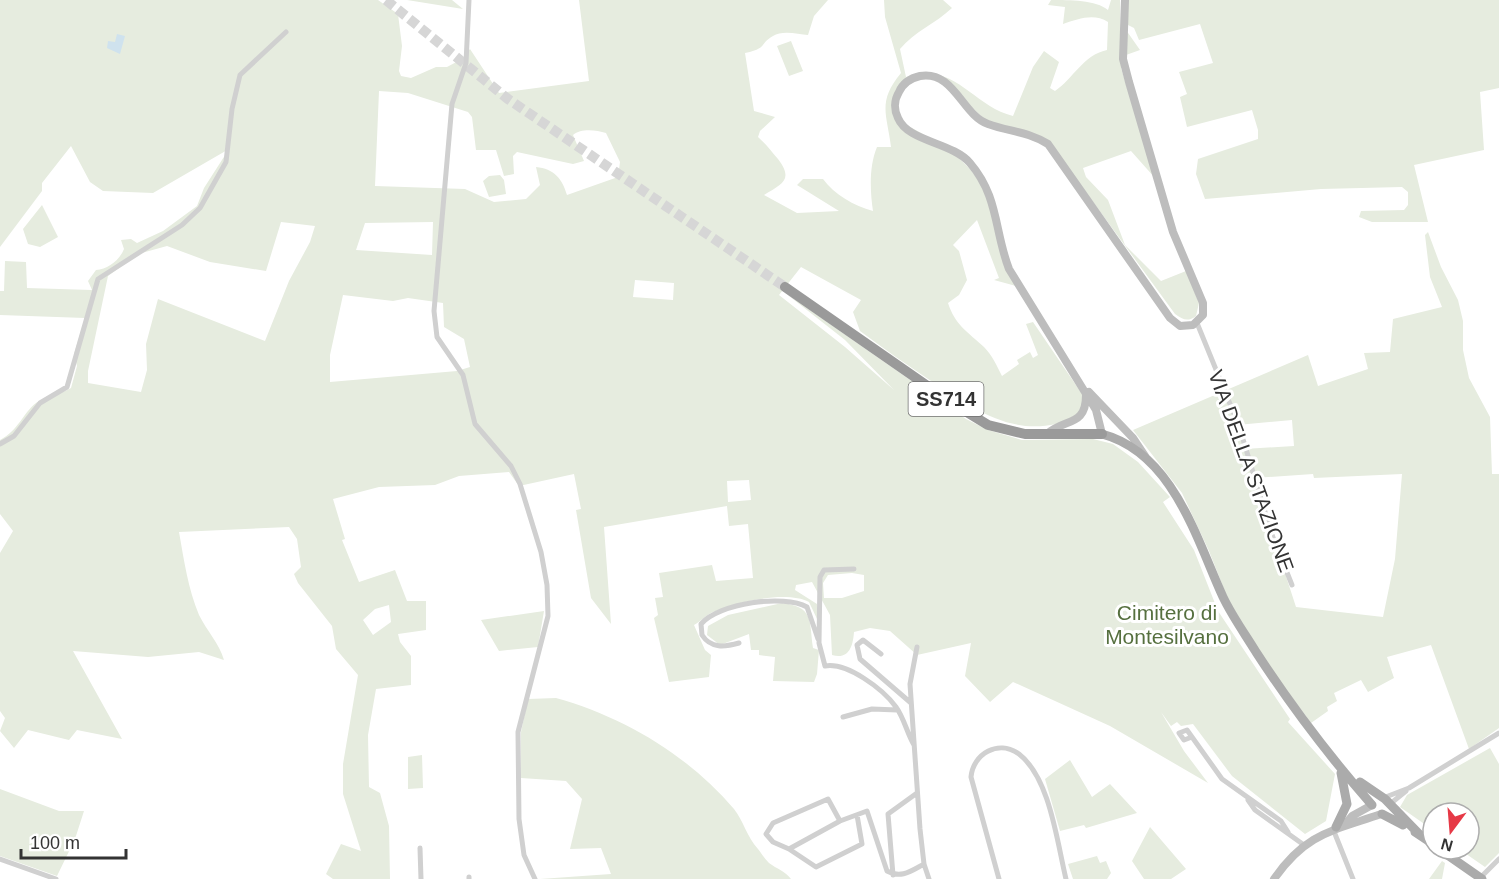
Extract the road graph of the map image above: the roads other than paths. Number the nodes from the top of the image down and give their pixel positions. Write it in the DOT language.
graph roads {
  1 [pos="470,0"];
  2 [pos="1125,0"];
  3 [pos="286,32"];
  4 [pos="784,287"];
  5 [pos="1197,323"];
  6 [pos="1090,396"];
  7 [pos="1047,434"];
  8 [pos="1102,434"];
  9 [pos="0,444"];
  10 [pos="1150,464"];
  11 [pos="854,569"];
  12 [pos="1292,585"];
  13 [pos="739,643"];
  14 [pos="819,643"];
  15 [pos="917,647"];
  16 [pos="881,654"];
  17 [pos="911,703"];
  18 [pos="897,710"];
  19 [pos="843,717"];
  20 [pos="1499,733"];
  21 [pos="1192,737"];
  22 [pos="914,745"];
  23 [pos="1337,762"];
  24 [pos="1409,788"];
  25 [pos="917,793"];
  26 [pos="1381,806"];
  27 [pos="857,815"];
  28 [pos="840,821"];
  29 [pos="1335,828"];
  30 [pos="1421,836"];
  31 [pos="1304,845"];
  32 [pos="420,848"];
  33 [pos="789,849"];
  34 [pos="0,859"];
  35 [pos="1499,859"];
  36 [pos="1456,861"];
  37 [pos="924,864"];
  38 [pos="893,875"];
  39 [pos="1481,878"];
  40 [pos="56,879"];
  41 [pos="421,879"];
  42 [pos="535,879"];
  43 [pos="929,879"];
  44 [pos="999,879"];
  45 [pos="1066,879"];
  46 [pos="1274,879"];
  47 [pos="1353,879"];
  1 -- 42 [label="street"];
  2 -- 5 [label="street"];
  3 -- 9 [label="street"];
  4 -- 7 [label="highway, SS714"];
  5 -- 6 [label="street"];
  5 -- 12 [label="street, VIA DELLA STAZIONE"];
  6 -- 7 [label="street"];
  6 -- 8 [label="street"];
  6 -- 10 [label="street"];
  7 -- 8 [label="highway, SS714"];
  8 -- 10 [label="main road"];
  10 -- 23 [label="main road"];
  11 -- 14 [label="street"];
  13 -- 14 [label="street"];
  14 -- 18 [label="street"];
  15 -- 17 [label="street"];
  16 -- 17 [label="street"];
  17 -- 22 [label="street"];
  18 -- 19 [label="street"];
  18 -- 22 [label="street"];
  20 -- 24 [label="street"];
  21 -- 31 [label="street"];
  22 -- 25 [label="street"];
  23 -- 26 [label="main road"];
  23 -- 29 [label="main road"];
  24 -- 26 [label="street"];
  24 -- 26 [label="street"];
  25 -- 37 [label="street"];
  25 -- 38 [label="street"];
  26 -- 29 [label="street"];
  26 -- 30 [label="main road"];
  27 -- 28 [label="street"];
  27 -- 33 [label="street"];
  27 -- 38 [label="street"];
  28 -- 33 [label="street"];
  28 -- 33 [label="street"];
  29 -- 31 [label="street"];
  29 -- 47 [label="street"];
  31 -- 46 [label="street"];
  32 -- 41 [label="street"];
  34 -- 40 [label="street"];
  35 -- 39 [label="street"];
  36 -- 39 [label="main road"];
  37 -- 38 [label="street"];
  37 -- 43 [label="street"];
  44 -- 45 [label="street"];
}
